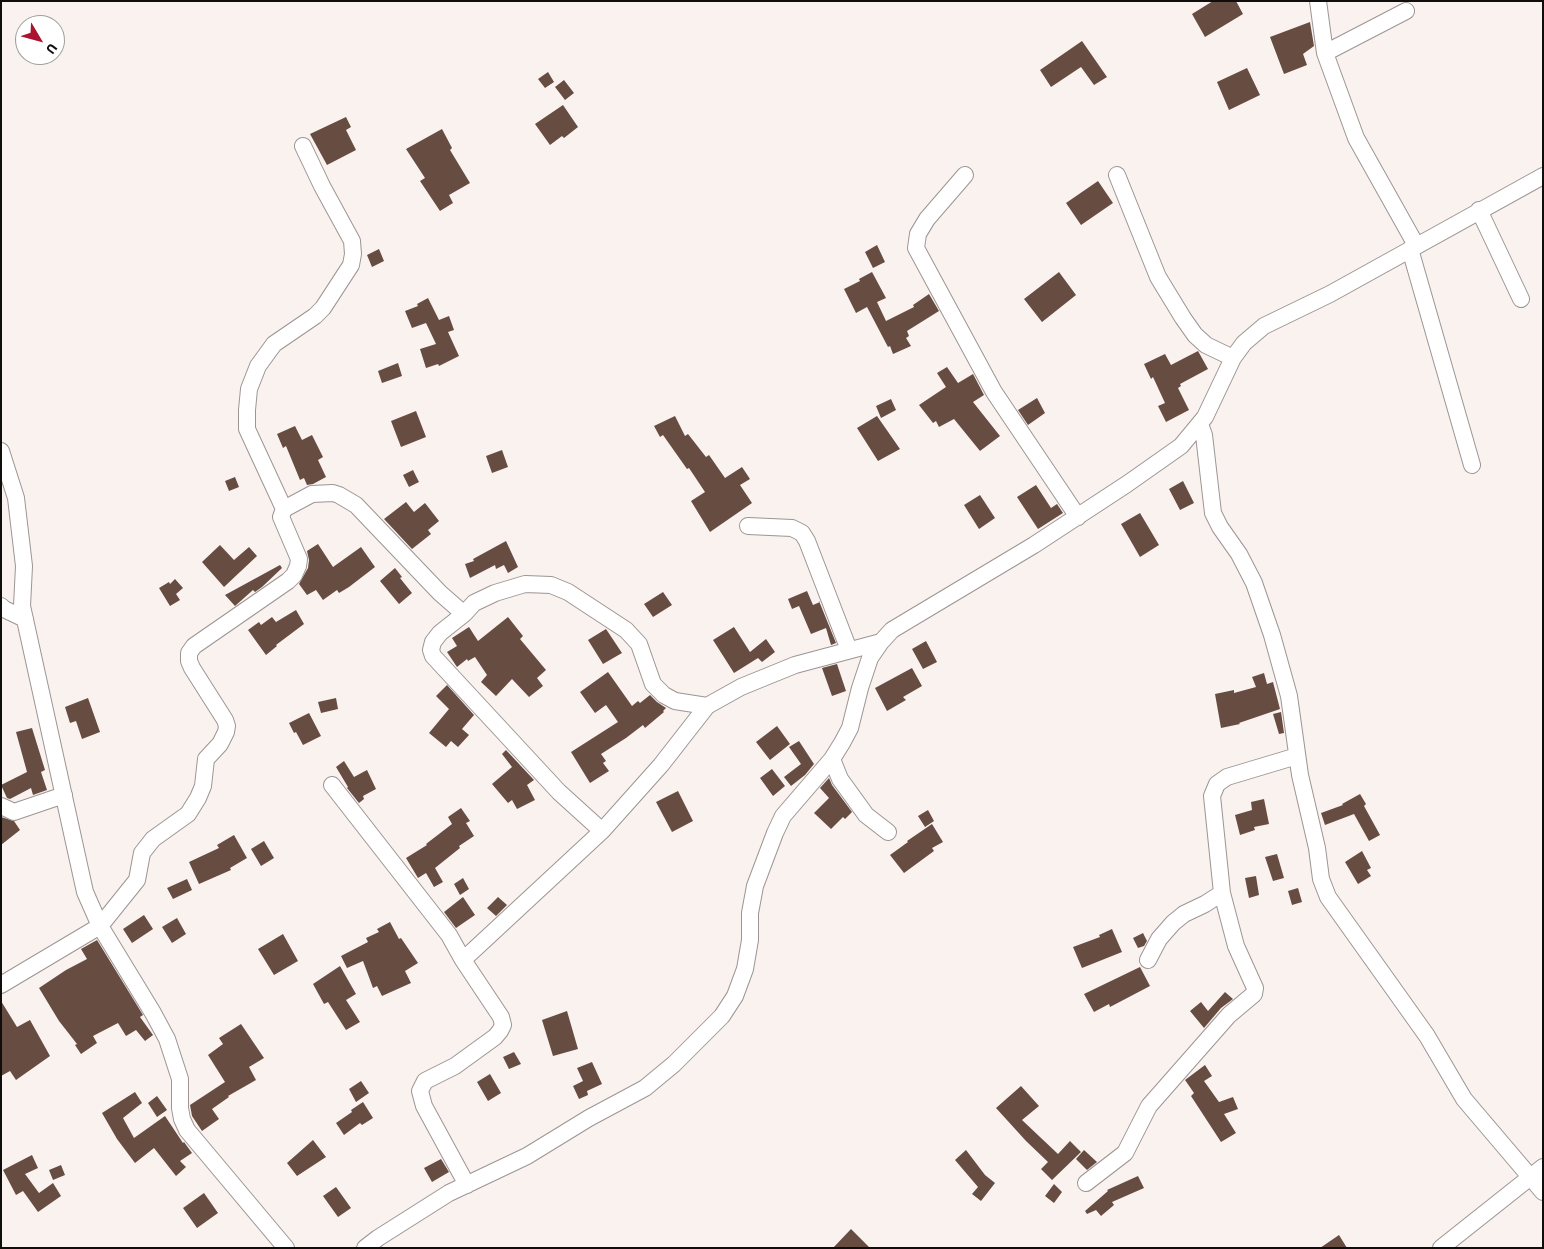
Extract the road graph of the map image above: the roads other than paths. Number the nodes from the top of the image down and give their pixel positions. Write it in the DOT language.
graph roads {
  1 [pos="1318,1"];
  2 [pos="1406,11"];
  3 [pos="1325,53"];
  4 [pos="303,146"];
  5 [pos="965,175"];
  6 [pos="1117,175"];
  7 [pos="1543,176"];
  8 [pos="1479,210"];
  9 [pos="1413,247"];
  10 [pos="1521,299"];
  11 [pos="1232,358"];
  12 [pos="1200,424"];
  13 [pos="1,451"];
  14 [pos="1472,465"];
  15 [pos="284,509"];
  16 [pos="1078,517"];
  17 [pos="748,526"];
  18 [pos="1,606"];
  19 [pos="464,614"];
  20 [pos="25,619"];
  21 [pos="881,642"];
  22 [pos="849,650"];
  23 [pos="707,706"];
  24 [pos="1297,756"];
  25 [pos="832,759"];
  26 [pos="332,785"];
  27 [pos="64,795"];
  28 [pos="1,806"];
  29 [pos="602,831"];
  30 [pos="888,832"];
  31 [pos="1222,893"];
  32 [pos="100,926"];
  33 [pos="463,960"];
  34 [pos="1148,960"];
  35 [pos="1,985"];
  36 [pos="1537,1172"];
  37 [pos="1086,1183"];
  38 [pos="467,1185"];
  39 [pos="1543,1192"];
  40 [pos="286,1248"];
  41 [pos="365,1248"];
  42 [pos="1441,1248"];
  1 -- 3 [label="street"];
  2 -- 3 [label="street"];
  3 -- 9 [label="street"];
  4 -- 15 [label="street"];
  5 -- 16 [label="street"];
  6 -- 11 [label="street"];
  7 -- 8 [label="street"];
  8 -- 9 [label="street"];
  8 -- 10 [label="street"];
  9 -- 11 [label="street"];
  9 -- 14 [label="street"];
  11 -- 12 [label="street"];
  12 -- 16 [label="street"];
  12 -- 24 [label="street"];
  13 -- 20 [label="street"];
  15 -- 19 [label="street"];
  15 -- 32 [label="street"];
  16 -- 21 [label="street"];
  17 -- 22 [label="street"];
  18 -- 20 [label="street"];
  19 -- 23 [label="street"];
  19 -- 29 [label="street"];
  20 -- 27 [label="street"];
  21 -- 22 [label="street"];
  21 -- 25 [label="street"];
  22 -- 23 [label="street"];
  23 -- 29 [label="street"];
  24 -- 31 [label="street"];
  24 -- 36 [label="street"];
  25 -- 30 [label="street"];
  25 -- 38 [label="street"];
  26 -- 33 [label="street"];
  27 -- 28 [label="street"];
  27 -- 32 [label="street"];
  29 -- 33 [label="street"];
  31 -- 34 [label="street"];
  31 -- 37 [label="street"];
  32 -- 35 [label="street"];
  32 -- 40 [label="street"];
  33 -- 38 [label="street"];
  36 -- 39 [label="street"];
  36 -- 42 [label="street"];
  38 -- 41 [label="street"];
}
